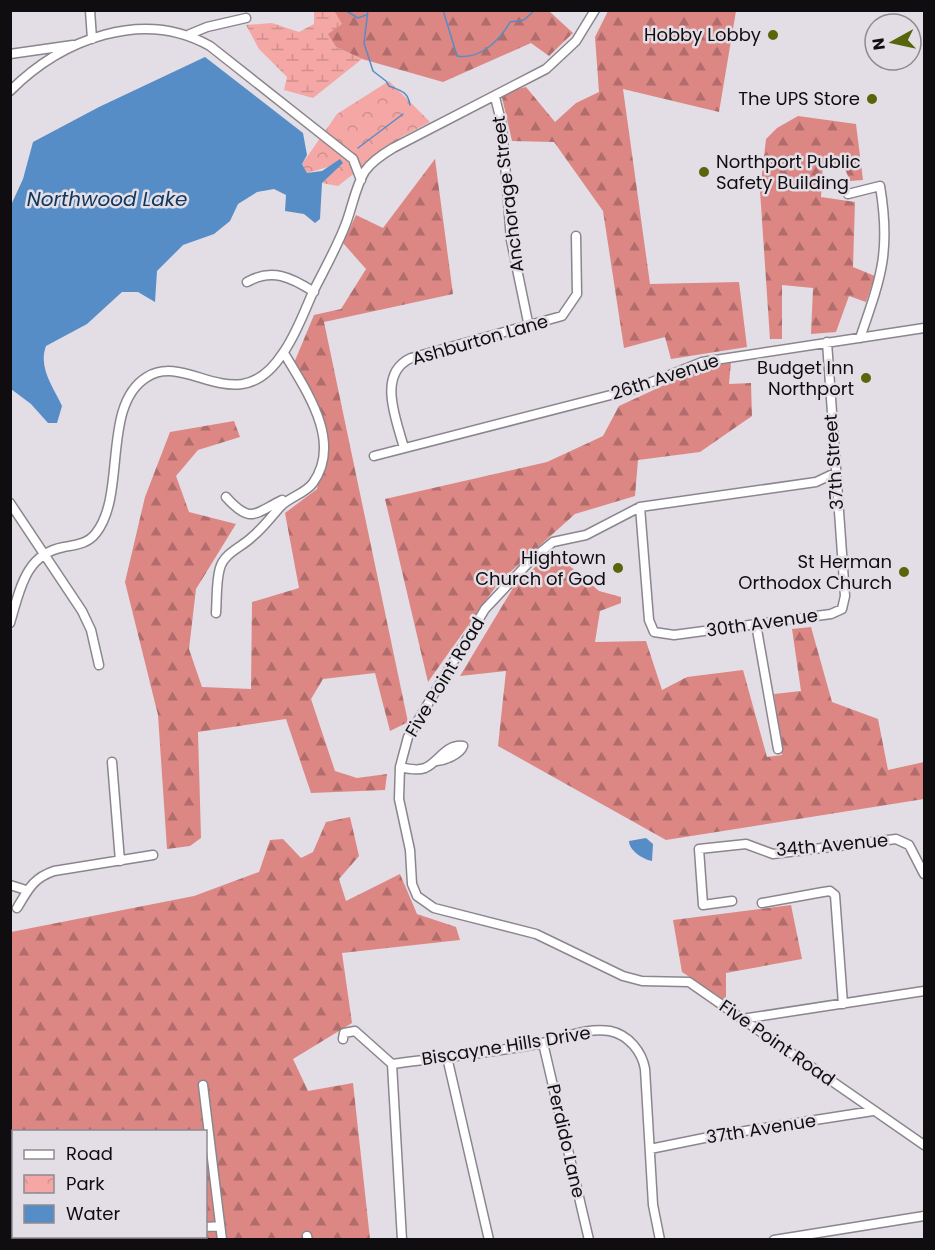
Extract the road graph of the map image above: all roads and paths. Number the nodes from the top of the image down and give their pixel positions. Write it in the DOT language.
graph roads {
  1 [pos="90,10"];
  2 [pos="595,10"];
  3 [pos="246,18"];
  4 [pos="190,34"];
  5 [pos="92,39"];
  6 [pos="74,45"];
  7 [pos="10,54"];
  8 [pos="10,91"];
  9 [pos="495,97"];
  10 [pos="353,159"];
  11 [pos="375,160"];
  12 [pos="365,170"];
  13 [pos="361,180"];
  14 [pos="848,194"];
  15 [pos="576,236"];
  16 [pos="247,282"];
  17 [pos="314,292"];
  18 [pos="529,327"];
  19 [pos="924,328"];
  20 [pos="860,338"];
  21 [pos="827,342"];
  22 [pos="284,353"];
  23 [pos="404,448"];
  24 [pos="374,456"];
  25 [pos="835,473"];
  26 [pos="226,497"];
  27 [pos="291,498"];
  28 [pos="10,503"];
  29 [pos="640,507"];
  30 [pos="841,546"];
  31 [pos="43,553"];
  32 [pos="216,614"];
  33 [pos="10,623"];
  34 [pos="756,624"];
  35 [pos="99,665"];
  36 [pos="465,745"];
  37 [pos="778,749"];
  38 [pos="112,762"];
  39 [pos="400,767"];
  40 [pos="153,855"];
  41 [pos="120,861"];
  42 [pos="924,874"];
  43 [pos="10,885"];
  44 [pos="26,890"];
  45 [pos="732,902"];
  46 [pos="762,903"];
  47 [pos="17,908"];
  48 [pos="924,991"];
  49 [pos="843,1004"];
  50 [pos="742,1019"];
  51 [pos="343,1039"];
  52 [pos="543,1042"];
  53 [pos="447,1057"];
  54 [pos="392,1065"];
  55 [pos="203,1085"];
  56 [pos="873,1111"];
  57 [pos="207,1130"];
  58 [pos="207,1136"];
  59 [pos="924,1145"];
  60 [pos="650,1149"];
  61 [pos="924,1216"];
  62 [pos="220,1226"];
  63 [pos="207,1227"];
  64 [pos="222,1239"];
  65 [pos="402,1239"];
  66 [pos="489,1239"];
  67 [pos="589,1239"];
  68 [pos="660,1239"];
  69 [pos="774,1239"];
  1 -- 5 [label="street"];
  2 -- 9 [label="street"];
  3 -- 4 [label="street"];
  4 -- 5 [label="street"];
  4 -- 10 [label="street"];
  5 -- 6 [label="street"];
  6 -- 7 [label="street"];
  6 -- 8 [label="street"];
  9 -- 11 [label="street"];
  9 -- 18 [label="street, Anchorage Street"];
  10 -- 11 [label="street"];
  10 -- 12 [label="street"];
  10 -- 13 [label="street"];
  11 -- 12 [label="street"];
  12 -- 13 [label="street"];
  13 -- 17 [label="street"];
  14 -- 20 [label="street"];
  15 -- 18 [label="street, Ashburton Lane"];
  16 -- 17 [label="street"];
  17 -- 22 [label="street"];
  18 -- 23 [label="street, Ashburton Lane"];
  19 -- 20 [label="street, 26th Avenue"];
  20 -- 21 [label="street, 26th Avenue"];
  21 -- 23 [label="street, 26th Avenue"];
  21 -- 25 [label="street, 37th Street"];
  22 -- 27 [label="street"];
  22 -- 31 [label="street"];
  23 -- 24 [label="street, 26th Avenue"];
  25 -- 29 [label="street, Five Point Road"];
  25 -- 30 [label="street, 37th Street"];
  26 -- 27 [label="street"];
  27 -- 32 [label="street"];
  28 -- 31 [label="street"];
  29 -- 34 [label="street, 30th Avenue"];
  29 -- 39 [label="street, Five Point Road"];
  30 -- 34 [label="street, 30th Avenue"];
  31 -- 33 [label="street"];
  31 -- 35 [label="street"];
  34 -- 37 [label="street"];
  36 -- 39 [label="street"];
  38 -- 41 [label="street"];
  39 -- 50 [label="street, Five Point Road"];
  40 -- 41 [label="street"];
  41 -- 44 [label="street"];
  42 -- 45 [label="street, 34th Avenue"];
  43 -- 44 [label="street"];
  44 -- 47 [label="street"];
  46 -- 49 [label="street"];
  48 -- 49 [label="street"];
  49 -- 50 [label="street"];
  50 -- 56 [label="street, Five Point Road"];
  51 -- 54 [label="street"];
  52 -- 53 [label="street, Biscayne Hills Drive"];
  52 -- 60 [label="street, Biscayne Hills Drive"];
  52 -- 67 [label="street, Perdido Lane"];
  53 -- 54 [label="street, Biscayne Hills Drive"];
  53 -- 66 [label="street"];
  54 -- 65 [label="street"];
  55 -- 57 [label="street"];
  56 -- 59 [label="street, Five Point Road"];
  56 -- 60 [label="street, 37th Avenue"];
  58 -- 62 [label="street"];
  60 -- 68 [label="street, Biscayne Hills Drive"];
  61 -- 69 [label="street"];
  62 -- 63 [label="street"];
  62 -- 64 [label="street"];
}
